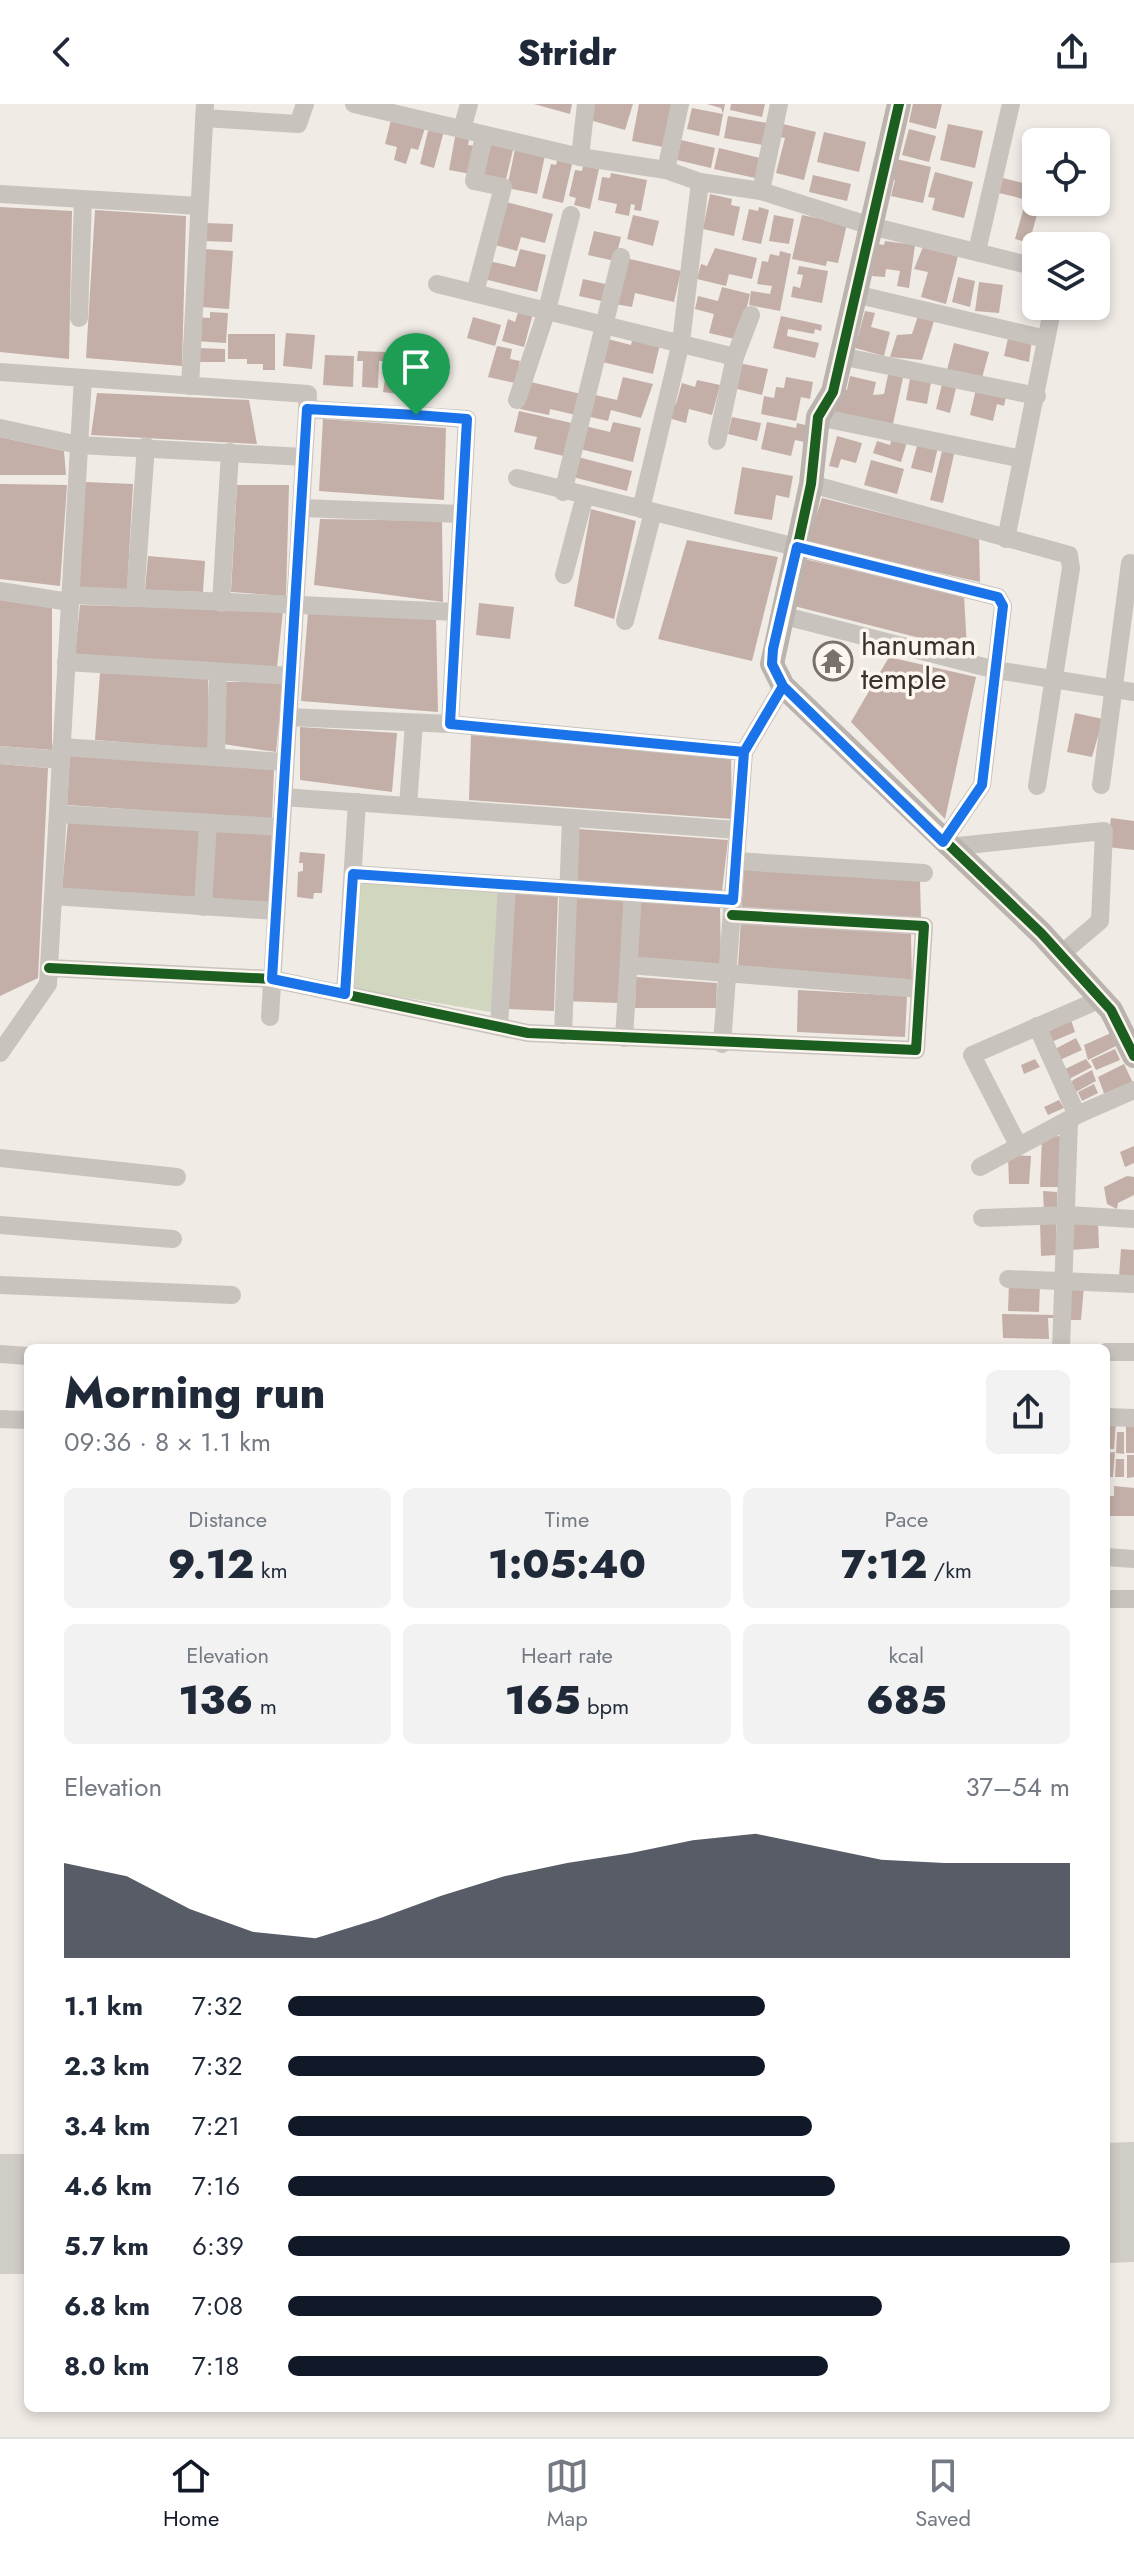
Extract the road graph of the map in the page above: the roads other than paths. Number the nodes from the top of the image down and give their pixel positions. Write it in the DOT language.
graph roads {
  1 [pos="305,104"];
  2 [pos="469,104"];
  3 [pos="586,104"];
  4 [pos="680,104"];
  5 [pos="779,104"];
  6 [pos="899,104"];
  7 [pos="1011,104"];
  8 [pos="366,105"];
  9 [pos="204,111"];
  10 [pos="462,129"];
  11 [pos="484,136"];
  12 [pos="580,157"];
  13 [pos="666,170"];
  14 [pos="700,182"];
  15 [pos="761,191"];
  16 [pos="0,194"];
  17 [pos="83,199"];
  18 [pos="199,206"];
  19 [pos="571,215"];
  20 [pos="871,226"];
  21 [pos="977,251"];
  22 [pos="621,257"];
  23 [pos="1022,263"];
  24 [pos="437,284"];
  25 [pos="475,293"];
  26 [pos="855,294"];
  27 [pos="547,310"];
  28 [pos="751,315"];
  29 [pos="79,318"];
  30 [pos="1050,320"];
  31 [pos="602,323"];
  32 [pos="1046,339"];
  33 [pos="681,342"];
  34 [pos="840,356"];
  35 [pos="735,357"];
  36 [pos="0,372"];
  37 [pos="83,378"];
  38 [pos="190,386"];
  39 [pos="1037,396"];
  40 [pos="517,400"];
  41 [pos="307,409"];
  42 [pos="818,417"];
  43 [pos="0,428"];
  44 [pos="717,441"];
  45 [pos="79,445"];
  46 [pos="146,446"];
  47 [pos="230,452"];
  48 [pos="304,457"];
  49 [pos="1022,459"];
  50 [pos="517,478"];
  51 [pos="811,484"];
  52 [pos="563,492"];
  53 [pos="585,495"];
  54 [pos="301,508"];
  55 [pos="647,510"];
  56 [pos="462,514"];
  57 [pos="1006,539"];
  58 [pos="797,547"];
  59 [pos="1130,563"];
  60 [pos="564,575"];
  61 [pos="0,591"];
  62 [pos="69,598"];
  63 [pos="135,598"];
  64 [pos="295,602"];
  65 [pos="221,603"];
  66 [pos="456,612"];
  67 [pos="781,615"];
  68 [pos="625,621"];
  69 [pos="66,662"];
  70 [pos="996,670"];
  71 [pos="218,672"];
  72 [pos="291,676"];
  73 [pos="1054,678"];
  74 [pos="783,686"];
  75 [pos="1114,689"];
  76 [pos="1134,692"];
  77 [pos="288,717"];
  78 [pos="414,723"];
  79 [pos="450,724"];
  80 [pos="744,752"];
  81 [pos="61,753"];
  82 [pos="0,755"];
  83 [pos="216,757"];
  84 [pos="285,762"];
  85 [pos="1101,785"];
  86 [pos="1037,786"];
  87 [pos="283,797"];
  88 [pos="357,802"];
  89 [pos="408,806"];
  90 [pos="58,814"];
  91 [pos="571,818"];
  92 [pos="208,823"];
  93 [pos="281,827"];
  94 [pos="738,830"];
  95 [pos="946,844"];
  96 [pos="736,861"];
  97 [pos="924,873"];
  98 [pos="353,874"];
  99 [pos="507,885"];
  100 [pos="568,889"];
  101 [pos="633,893"];
  102 [pos="53,896"];
  103 [pos="203,907"];
  104 [pos="732,908"];
  105 [pos="276,911"];
  106 [pos="1060,955"];
  107 [pos="629,965"];
  108 [pos="49,968"];
  109 [pos="727,975"];
  110 [pos="272,979"];
  111 [pos="920,989"];
  112 [pos="345,994"];
  113 [pos="1101,999"];
  114 [pos="270,1017"];
  115 [pos="1037,1026"];
  116 [pos="499,1027"];
  117 [pos="563,1035"];
  118 [pos="624,1038"];
  119 [pos="722,1044"];
  120 [pos="0,1053"];
  121 [pos="1134,1056"];
  122 [pos="1134,1090"];
  123 [pos="1073,1118"];
  124 [pos="1018,1145"];
  125 [pos="0,1158"];
  126 [pos="980,1167"];
  127 [pos="177,1177"];
  128 [pos="1068,1215"];
  129 [pos="982,1218"];
  130 [pos="1134,1219"];
  131 [pos="0,1225"];
  132 [pos="173,1239"];
  133 [pos="1008,1279"];
  134 [pos="1064,1282"];
  135 [pos="1134,1284"];
  136 [pos="0,1285"];
  137 [pos="232,1295"];
  138 [pos="1061,1344"];
  139 [pos="1110,1352"];
  140 [pos="1134,1352"];
  141 [pos="0,1354"];
  142 [pos="24,1356"];
  143 [pos="1110,1417"];
  144 [pos="1134,1418"];
  145 [pos="0,1419"];
  146 [pos="24,1420"];
  147 [pos="1110,1557"];
  148 [pos="1134,1559"];
  149 [pos="1110,1599"];
  150 [pos="1134,1599"];
  1 -- 9 [label="street"];
  2 -- 10 [label="street"];
  3 -- 12 [label="street"];
  4 -- 13 [label="street"];
  5 -- 15 [label="street"];
  6 -- 20 [label="street"];
  7 -- 21 [label="street"];
  8 -- 10 [label="street"];
  9 -- 18 [label="street"];
  10 -- 11 [label="street"];
  11 -- 12 [label="street"];
  11 -- 25 [label="street"];
  12 -- 13 [label="street"];
  13 -- 14 [label="street"];
  14 -- 15 [label="street"];
  14 -- 33 [label="street"];
  15 -- 20 [label="street"];
  16 -- 17 [label="street"];
  17 -- 18 [label="street"];
  17 -- 29 [label="street"];
  18 -- 38 [label="street"];
  19 -- 27 [label="street"];
  20 -- 21 [label="street"];
  20 -- 26 [label="street"];
  21 -- 23 [label="street"];
  22 -- 31 [label="street"];
  24 -- 25 [label="street"];
  25 -- 27 [label="street"];
  26 -- 32 [label="street"];
  26 -- 34 [label="street"];
  27 -- 31 [label="street"];
  27 -- 40 [label="street"];
  28 -- 35 [label="street"];
  30 -- 32 [label="street"];
  31 -- 33 [label="street"];
  31 -- 52 [label="street"];
  32 -- 39 [label="street"];
  33 -- 35 [label="street"];
  33 -- 55 [label="street"];
  34 -- 39 [label="street"];
  34 -- 42 [label="street"];
  35 -- 44 [label="street"];
  36 -- 37 [label="street"];
  37 -- 38 [label="street"];
  37 -- 45 [label="street"];
  38 -- 41 [label="street"];
  39 -- 49 [label="street"];
  41 -- 48 [label="street"];
  41 -- 56 [label="street"];
  42 -- 49 [label="street"];
  42 -- 51 [label="street"];
  43 -- 45 [label="street"];
  45 -- 46 [label="street"];
  45 -- 62 [label="street"];
  46 -- 47 [label="street"];
  46 -- 63 [label="street"];
  47 -- 48 [label="street"];
  47 -- 65 [label="street"];
  48 -- 54 [label="street"];
  49 -- 57 [label="street"];
  50 -- 52 [label="street"];
  51 -- 57 [label="street"];
  51 -- 58 [label="street"];
  52 -- 53 [label="street"];
  53 -- 55 [label="street"];
  53 -- 60 [label="street"];
  54 -- 56 [label="street"];
  54 -- 64 [label="street"];
  55 -- 58 [label="street"];
  55 -- 68 [label="street"];
  56 -- 66 [label="street"];
  57 -- 73 [label="street"];
  58 -- 67 [label="street"];
  58 -- 70 [label="street"];
  59 -- 75 [label="street"];
  61 -- 62 [label="street"];
  62 -- 63 [label="street"];
  62 -- 69 [label="street"];
  63 -- 65 [label="street"];
  64 -- 65 [label="street"];
  64 -- 66 [label="street"];
  64 -- 72 [label="street"];
  66 -- 79 [label="street"];
  67 -- 70 [label="street"];
  67 -- 74 [label="street"];
  69 -- 71 [label="street"];
  69 -- 81 [label="street"];
  70 -- 73 [label="street"];
  70 -- 95 [label="street"];
  71 -- 72 [label="street"];
  71 -- 83 [label="street"];
  72 -- 77 [label="street"];
  73 -- 75 [label="street"];
  73 -- 86 [label="street"];
  74 -- 80 [label="street"];
  74 -- 95 [label="street"];
  75 -- 76 [label="street"];
  75 -- 85 [label="street"];
  77 -- 78 [label="street"];
  77 -- 84 [label="street"];
  78 -- 79 [label="street"];
  78 -- 89 [label="street"];
  79 -- 80 [label="street"];
  80 -- 94 [label="street"];
  81 -- 82 [label="street"];
  81 -- 83 [label="street"];
  81 -- 90 [label="street"];
  83 -- 84 [label="street"];
  84 -- 87 [label="street"];
  87 -- 88 [label="street"];
  87 -- 93 [label="street"];
  88 -- 89 [label="street"];
  88 -- 98 [label="street"];
  89 -- 91 [label="street"];
  90 -- 92 [label="street"];
  90 -- 102 [label="street"];
  91 -- 94 [label="street"];
  91 -- 100 [label="street"];
  92 -- 93 [label="street"];
  92 -- 103 [label="street"];
  93 -- 105 [label="street"];
  94 -- 96 [label="street"];
  95 -- 106 [label="street"];
  95 -- 106 [label="street"];
  96 -- 97 [label="street"];
  96 -- 104 [label="street"];
  98 -- 99 [label="street"];
  98 -- 112 [label="street"];
  99 -- 100 [label="street"];
  99 -- 116 [label="street"];
  100 -- 101 [label="street"];
  100 -- 117 [label="street"];
  101 -- 104 [label="street"];
  101 -- 107 [label="street"];
  102 -- 103 [label="street"];
  102 -- 108 [label="street"];
  103 -- 105 [label="street"];
  104 -- 109 [label="street"];
  104 -- 111 [label="street"];
  105 -- 110 [label="street"];
  106 -- 113 [label="street"];
  107 -- 109 [label="street"];
  107 -- 118 [label="street"];
  108 -- 110 [label="street"];
  108 -- 120 [label="street"];
  109 -- 111 [label="street"];
  109 -- 119 [label="street"];
  110 -- 112 [label="street"];
  110 -- 114 [label="street"];
  111 -- 119 [label="street"];
  112 -- 116 [label="street"];
  113 -- 115 [label="street"];
  113 -- 121 [label="street"];
  115 -- 123 [label="street"];
  115 -- 124 [label="street"];
  116 -- 117 [label="street"];
  117 -- 118 [label="street"];
  118 -- 119 [label="street"];
  122 -- 123 [label="street"];
  123 -- 124 [label="street"];
  123 -- 128 [label="street"];
  124 -- 126 [label="street"];
  125 -- 127 [label="street"];
  128 -- 129 [label="street"];
  128 -- 130 [label="street"];
  128 -- 134 [label="street"];
  131 -- 132 [label="street"];
  133 -- 134 [label="street"];
  134 -- 135 [label="street"];
  134 -- 138 [label="street"];
  136 -- 137 [label="street"];
  139 -- 140 [label="street"];
  141 -- 142 [label="street"];
  143 -- 144 [label="street"];
  145 -- 146 [label="street"];
  147 -- 148 [label="street"];
  149 -- 150 [label="street"];
}
